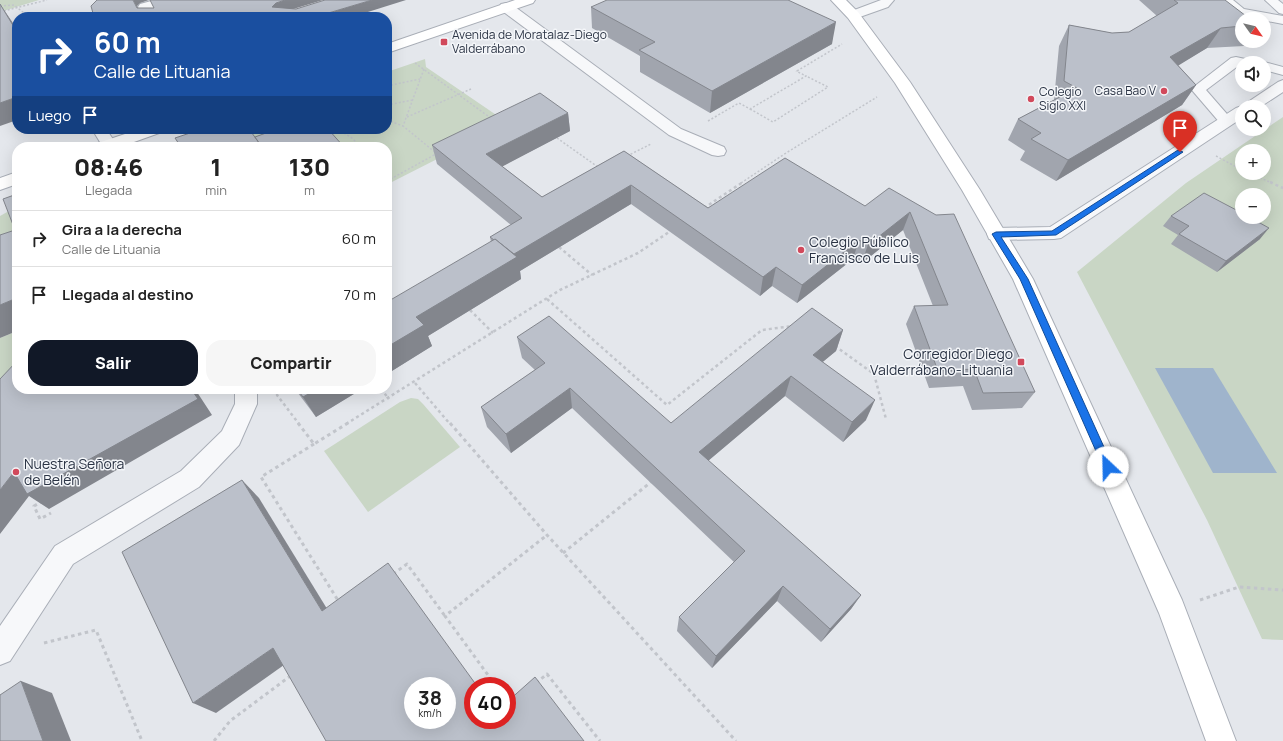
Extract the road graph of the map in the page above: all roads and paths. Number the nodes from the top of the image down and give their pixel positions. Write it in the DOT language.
graph roads {
  1 [pos="47,0"];
  2 [pos="170,0"];
  3 [pos="528,0"];
  4 [pos="838,0"];
  5 [pos="888,0"];
  6 [pos="1225,0"];
  7 [pos="1270,0"];
  8 [pos="0,6"];
  9 [pos="506,7"];
  10 [pos="17,8"];
  11 [pos="1283,10"];
  12 [pos="0,12"];
  13 [pos="22,12"];
  14 [pos="148,12"];
  15 [pos="853,15"];
  16 [pos="1283,20"];
  17 [pos="842,44"];
  18 [pos="392,47"];
  19 [pos="412,60"];
  20 [pos="1235,63"];
  21 [pos="1271,67"];
  22 [pos="424,69"];
  23 [pos="1283,70"];
  24 [pos="806,76"];
  25 [pos="420,79"];
  26 [pos="392,85"];
  27 [pos="1283,85"];
  28 [pos="471,89"];
  29 [pos="458,94"];
  30 [pos="877,97"];
  31 [pos="413,100"];
  32 [pos="1260,100"];
  33 [pos="392,104"];
  34 [pos="750,109"];
  35 [pos="1235,115"];
  36 [pos="407,117"];
  37 [pos="712,119"];
  38 [pos="492,120"];
  39 [pos="1226,121"];
  40 [pos="392,122"];
  41 [pos="403,126"];
  42 [pos="675,132"];
  43 [pos="141,134"];
  44 [pos="345,134"];
  45 [pos="557,138"];
  46 [pos="118,142"];
  47 [pos="356,142"];
  48 [pos="718,151"];
  49 [pos="621,159"];
  50 [pos="600,169"];
  51 [pos="393,178"];
  52 [pos="12,180"];
  53 [pos="1264,180"];
  54 [pos="0,184"];
  55 [pos="1283,188"];
  56 [pos="702,210"];
  57 [pos="676,227"];
  58 [pos="996,234"];
  59 [pos="560,247"];
  60 [pos="592,275"];
  61 [pos="547,299"];
  62 [pos="470,310"];
  63 [pos="798,325"];
  64 [pos="493,333"];
  65 [pos="830,342"];
  66 [pos="415,383"];
  67 [pos="246,394"];
  68 [pos="278,394"];
  69 [pos="385,394"];
  70 [pos="389,399"];
  71 [pos="886,419"];
  72 [pos="314,444"];
  73 [pos="651,482"];
  74 [pos="47,499"];
  75 [pos="52,513"];
  76 [pos="547,536"];
  77 [pos="563,553"];
  78 [pos="388,578"];
  79 [pos="1283,590"];
  80 [pos="340,603"];
  81 [pos="1172,610"];
  82 [pos="445,616"];
  83 [pos="37,645"];
  84 [pos="0,651"];
  85 [pos="289,676"];
  86 [pos="489,677"];
  87 [pos="535,684"];
  88 [pos="142,741"];
  89 [pos="214,741"];
  90 [pos="600,741"];
  91 [pos="736,741"];
  92 [pos="1221,741"];
  1 -- 10 [label="path"];
  2 -- 14 [label="street"];
  3 -- 9 [label="street"];
  4 -- 15 [label="street"];
  5 -- 15 [label="lane"];
  6 -- 16 [label="lane"];
  7 -- 11 [label="lane"];
  8 -- 10 [label="path"];
  9 -- 18 [label="street"];
  9 -- 42 [label="street"];
  10 -- 12 [label="path"];
  10 -- 13 [label="path"];
  15 -- 58 [label="street"];
  17 -- 24 [label="path"];
  19 -- 22 [label="path"];
  20 -- 39 [label="lane"];
  21 -- 23 [label="lane"];
  22 -- 25 [label="path"];
  22 -- 29 [label="path"];
  24 -- 34 [label="path"];
  24 -- 34 [label="path"];
  25 -- 26 [label="path"];
  25 -- 31 [label="path"];
  27 -- 32 [label="street"];
  28 -- 29 [label="path"];
  29 -- 36 [label="path"];
  29 -- 38 [label="path"];
  30 -- 56 [label="path"];
  31 -- 33 [label="path"];
  31 -- 36 [label="path"];
  34 -- 37 [label="path"];
  35 -- 39 [label="street"];
  36 -- 41 [label="path"];
  39 -- 58 [label="street"];
  40 -- 41 [label="path"];
  41 -- 51 [label="path"];
  42 -- 48 [label="street"];
  42 -- 49 [label="path"];
  43 -- 46 [label="street"];
  44 -- 47 [label="path"];
  45 -- 50 [label="path"];
  52 -- 54 [label="street"];
  53 -- 55 [label="path"];
  57 -- 60 [label="path"];
  58 -- 81 [label="street"];
  59 -- 60 [label="path"];
  60 -- 61 [label="path"];
  61 -- 63 [label="path"];
  61 -- 64 [label="path"];
  62 -- 64 [label="path"];
  64 -- 66 [label="path"];
  65 -- 71 [label="path"];
  66 -- 70 [label="path"];
  66 -- 76 [label="path"];
  67 -- 84 [label="street"];
  68 -- 72 [label="path"];
  69 -- 70 [label="path"];
  70 -- 72 [label="path"];
  72 -- 80 [label="path"];
  73 -- 77 [label="path"];
  74 -- 75 [label="path"];
  76 -- 77 [label="path"];
  76 -- 82 [label="path"];
  77 -- 91 [label="path"];
  78 -- 82 [label="path"];
  79 -- 81 [label="path"];
  81 -- 92 [label="street"];
  82 -- 86 [label="path"];
  83 -- 88 [label="path"];
  85 -- 89 [label="path"];
  87 -- 90 [label="path"];
}
